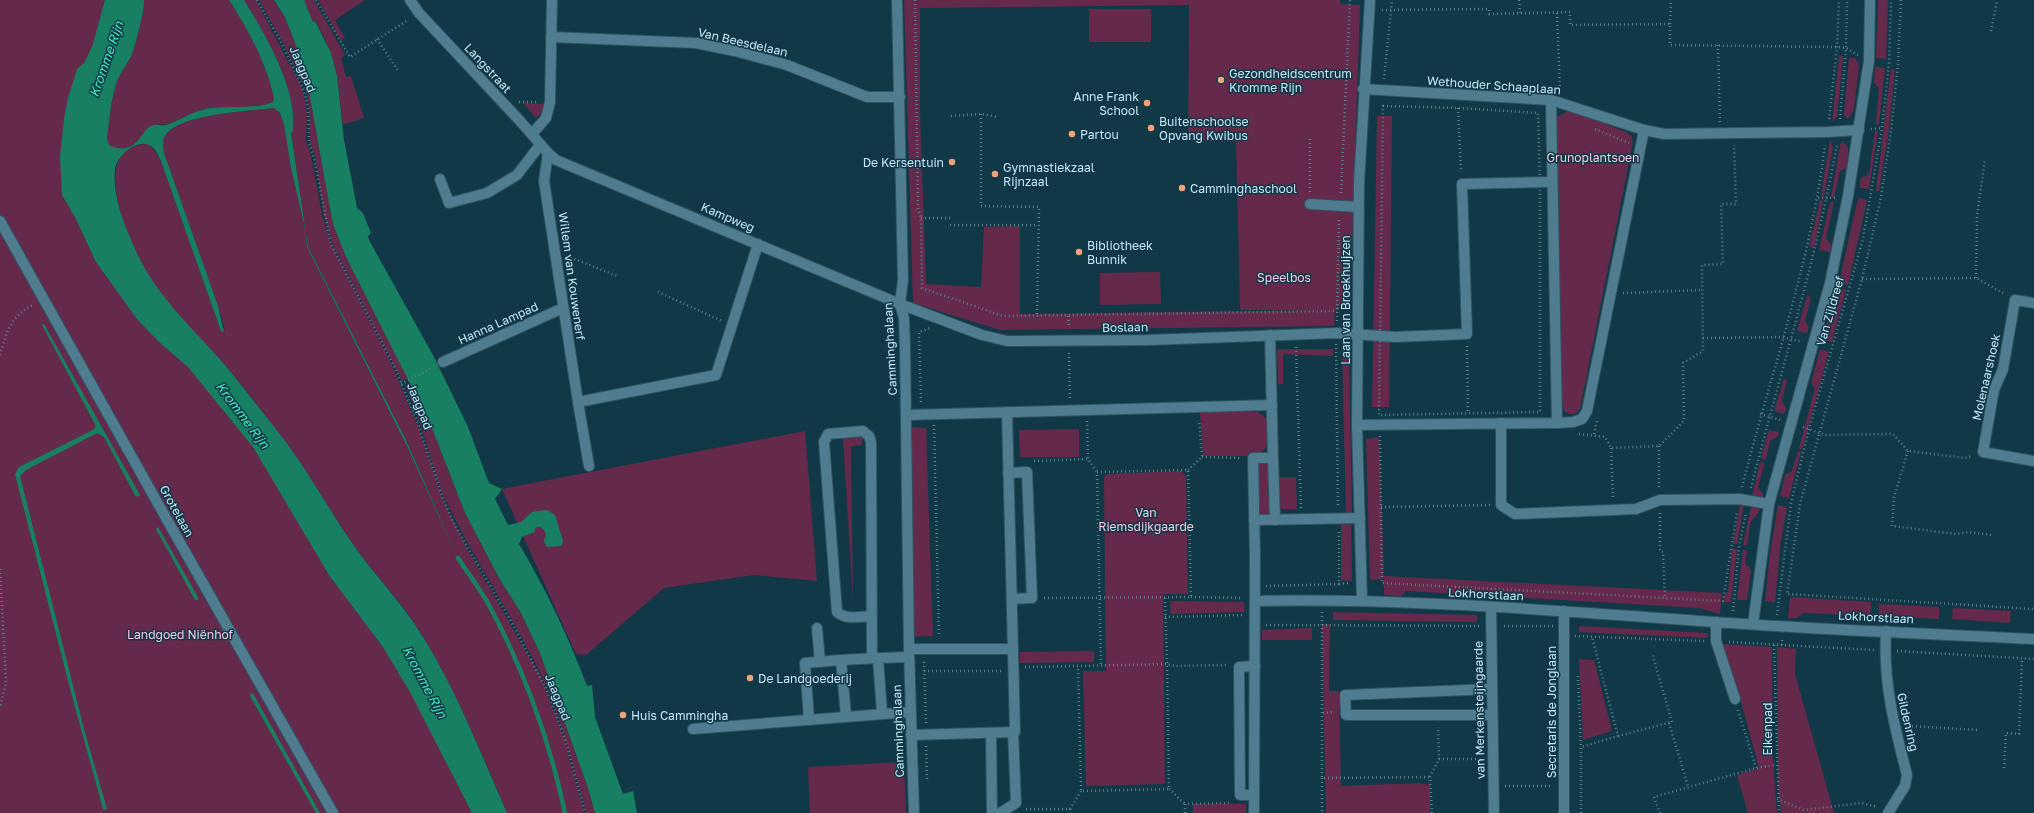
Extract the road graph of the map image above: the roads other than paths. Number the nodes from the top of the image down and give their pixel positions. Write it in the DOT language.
graph roads {
  1 [pos="410,0"];
  2 [pos="552,0"];
  3 [pos="897,0"];
  4 [pos="1870,0"];
  5 [pos="1370,5"];
  6 [pos="551,37"];
  7 [pos="1363,89"];
  8 [pos="900,97"];
  9 [pos="1551,100"];
  10 [pos="1644,130"];
  11 [pos="1859,130"];
  12 [pos="532,134"];
  13 [pos="540,145"];
  14 [pos="548,153"];
  15 [pos="440,179"];
  16 [pos="1552,182"];
  17 [pos="1310,204"];
  18 [pos="1358,207"];
  19 [pos="0,221"];
  20 [pos="758,244"];
  21 [pos="2034,303"];
  22 [pos="900,304"];
  23 [pos="563,308"];
  24 [pos="1357,334"];
  25 [pos="1270,335"];
  26 [pos="443,362"];
  27 [pos="578,402"];
  28 [pos="1272,405"];
  29 [pos="1007,412"];
  30 [pos="906,415"];
  31 [pos="1557,422"];
  32 [pos="1501,423"];
  33 [pos="1358,425"];
  34 [pos="1273,458"];
  35 [pos="2034,461"];
  36 [pos="589,466"];
  37 [pos="1008,472"];
  38 [pos="1769,504"];
  39 [pos="1360,518"];
  40 [pos="1254,520"];
  41 [pos="1275,520"];
  42 [pos="1012,599"];
  43 [pos="1255,601"];
  44 [pos="1362,601"];
  45 [pos="1491,606"];
  46 [pos="1564,611"];
  47 [pos="871,616"];
  48 [pos="1716,622"];
  49 [pos="1753,624"];
  50 [pos="817,628"];
  51 [pos="1886,631"];
  52 [pos="2034,639"];
  53 [pos="1012,649"];
  54 [pos="909,653"];
  55 [pos="875,658"];
  56 [pos="841,660"];
  57 [pos="820,662"];
  58 [pos="1255,666"];
  59 [pos="1492,689"];
  60 [pos="1735,698"];
  61 [pos="910,712"];
  62 [pos="882,713"];
  63 [pos="1492,715"];
  64 [pos="846,716"];
  65 [pos="809,720"];
  66 [pos="693,729"];
  67 [pos="1013,732"];
  68 [pos="991,733"];
  69 [pos="911,735"];
  70 [pos="1254,799"];
  71 [pos="1889,812"];
  72 [pos="333,813"];
  73 [pos="914,813"];
  74 [pos="992,813"];
  75 [pos="1000,813"];
  76 [pos="1254,813"];
  77 [pos="1494,813"];
  78 [pos="1564,813"];
  1 -- 12 [label="street, Langstraat"];
  2 -- 6 [label="street"];
  3 -- 8 [label="street, Camminghalaan"];
  4 -- 11 [label="street, Van Zijldreef"];
  5 -- 7 [label="street, Laan van Broekhuijzen"];
  6 -- 8 [label="street, Van Beesdelaan"];
  6 -- 12 [label="street"];
  7 -- 9 [label="street, Wethouder Schaaplaan"];
  7 -- 18 [label="street, Laan van Broekhuijzen"];
  8 -- 22 [label="street, Camminghalaan"];
  9 -- 10 [label="street, Wethouder Schaaplaan"];
  9 -- 16 [label="street"];
  10 -- 11 [label="street, Wethouder Schaaplaan"];
  10 -- 31 [label="street"];
  11 -- 38 [label="street, Van Zijldreef"];
  12 -- 13 [label="street, Langstraat"];
  13 -- 14 [label="street, Langstraat"];
  13 -- 15 [label="street"];
  14 -- 20 [label="street, Kampweg"];
  14 -- 23 [label="street, Willem van Kouwenerf"];
  16 -- 24 [label="street, Boslaan"];
  16 -- 31 [label="street"];
  17 -- 18 [label="street"];
  18 -- 24 [label="street, Laan van Broekhuijzen"];
  19 -- 72 [label="street, Grotelaan"];
  20 -- 22 [label="street, Kampweg"];
  20 -- 27 [label="street"];
  21 -- 35 [label="street, Molenaarshoek"];
  22 -- 25 [label="street, Boslaan"];
  22 -- 30 [label="street, Camminghalaan"];
  23 -- 26 [label="street, Hanna Lampad"];
  23 -- 27 [label="street, Willem van Kouwenerf"];
  24 -- 25 [label="street, Boslaan"];
  24 -- 33 [label="street, Laan van Broekhuijzen"];
  25 -- 28 [label="street"];
  27 -- 36 [label="street, Willem van Kouwenerf"];
  28 -- 29 [label="street"];
  28 -- 34 [label="street"];
  29 -- 30 [label="street"];
  29 -- 37 [label="street"];
  30 -- 54 [label="street, Camminghalaan"];
  31 -- 32 [label="street"];
  32 -- 33 [label="street"];
  32 -- 38 [label="street"];
  33 -- 39 [label="street, Laan van Broekhuijzen"];
  34 -- 40 [label="street"];
  34 -- 41 [label="street"];
  37 -- 42 [label="street"];
  37 -- 42 [label="street"];
  38 -- 49 [label="street, Van Zijldreef"];
  39 -- 41 [label="street"];
  39 -- 44 [label="street, Laan van Broekhuijzen"];
  40 -- 41 [label="street"];
  40 -- 43 [label="street"];
  42 -- 53 [label="street"];
  43 -- 44 [label="street, Lokhorstlaan"];
  43 -- 58 [label="street"];
  44 -- 45 [label="street, Lokhorstlaan"];
  45 -- 46 [label="street, Lokhorstlaan"];
  45 -- 59 [label="street, van Merkensteijngaarde"];
  46 -- 48 [label="street, Lokhorstlaan"];
  46 -- 78 [label="street, Secretaris de Jonglaan"];
  47 -- 47 [label="street"];
  47 -- 55 [label="street"];
  48 -- 49 [label="street, Lokhorstlaan"];
  48 -- 60 [label="street"];
  49 -- 51 [label="street, Lokhorstlaan"];
  50 -- 57 [label="street"];
  51 -- 52 [label="street, Lokhorstlaan"];
  51 -- 71 [label="street, Gildenring"];
  53 -- 54 [label="street"];
  53 -- 67 [label="street"];
  54 -- 55 [label="street"];
  54 -- 61 [label="street, Camminghalaan"];
  55 -- 56 [label="street"];
  55 -- 62 [label="street"];
  56 -- 57 [label="street"];
  56 -- 64 [label="street"];
  57 -- 65 [label="street"];
  58 -- 70 [label="street"];
  58 -- 70 [label="street"];
  59 -- 63 [label="street, van Merkensteijngaarde"];
  59 -- 63 [label="street"];
  61 -- 62 [label="street"];
  61 -- 69 [label="street, Camminghalaan"];
  62 -- 64 [label="street"];
  63 -- 77 [label="street, van Merkensteijngaarde"];
  64 -- 65 [label="street"];
  65 -- 66 [label="street"];
  67 -- 68 [label="street"];
  67 -- 75 [label="street"];
  68 -- 69 [label="street"];
  68 -- 74 [label="street"];
  69 -- 73 [label="street, Camminghalaan"];
  70 -- 76 [label="street"];
}
